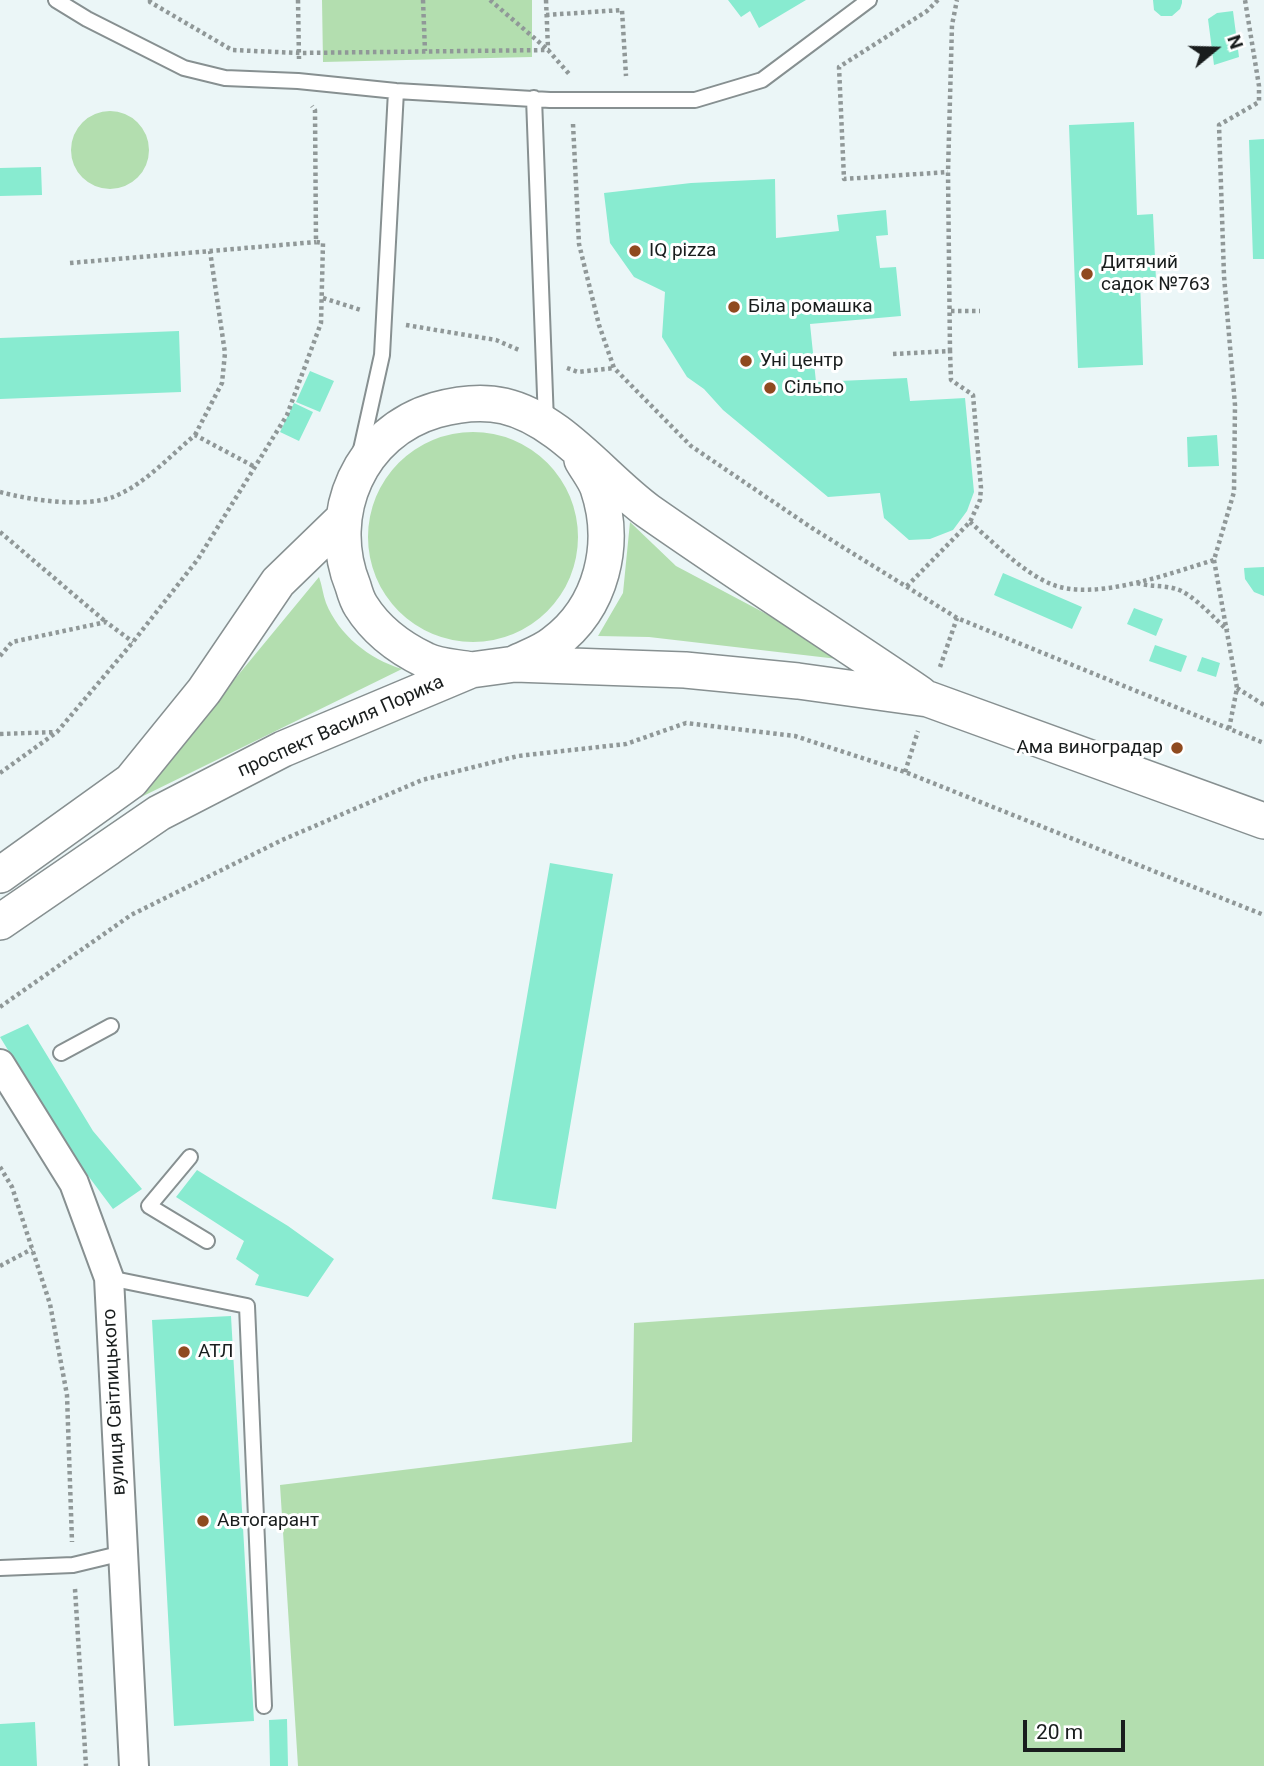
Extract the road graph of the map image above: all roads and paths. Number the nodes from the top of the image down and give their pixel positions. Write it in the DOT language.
graph roads {
  1 [pos="56,0"];
  2 [pos="298,0"];
  3 [pos="423,0"];
  4 [pos="490,0"];
  5 [pos="546,0"];
  6 [pos="869,0"];
  7 [pos="938,0"];
  8 [pos="957,0"];
  9 [pos="1245,0"];
  10 [pos="149,1"];
  11 [pos="546,15"];
  12 [pos="548,50"];
  13 [pos="425,51"];
  14 [pos="299,53"];
  15 [pos="613,78"];
  16 [pos="626,78"];
  17 [pos="638,78"];
  18 [pos="574,79"];
  19 [pos="298,81"];
  20 [pos="396,91"];
  21 [pos="534,98"];
  22 [pos="572,100"];
  23 [pos="948,172"];
  24 [pos="316,242"];
  25 [pos="210,251"];
  26 [pos="70,262"];
  27 [pos="323,298"];
  28 [pos="980,311"];
  29 [pos="950,312"];
  30 [pos="384,318"];
  31 [pos="950,351"];
  32 [pos="893,355"];
  33 [pos="544,360"];
  34 [pos="614,368"];
  35 [pos="546,423"];
  36 [pos="195,435"];
  37 [pos="575,449"];
  38 [pos="255,467"];
  39 [pos="354,478"];
  40 [pos="0,492"];
  41 [pos="342,520"];
  42 [pos="970,522"];
  43 [pos="0,532"];
  44 [pos="1214,560"];
  45 [pos="1136,583"];
  46 [pos="906,587"];
  47 [pos="106,622"];
  48 [pos="1228,632"];
  49 [pos="133,642"];
  50 [pos="0,656"];
  51 [pos="514,664"];
  52 [pos="471,670"];
  53 [pos="1237,688"];
  54 [pos="928,699"];
  55 [pos="1264,705"];
  56 [pos="1229,729"];
  57 [pos="57,732"];
  58 [pos="0,734"];
  59 [pos="1264,743"];
  60 [pos="0,773"];
  61 [pos="1264,821"];
  62 [pos="0,874"];
  63 [pos="1264,915"];
  64 [pos="0,922"];
  65 [pos="0,1007"];
  66 [pos="111,1026"];
  67 [pos="61,1053"];
  68 [pos="0,1064"];
  69 [pos="190,1157"];
  70 [pos="0,1167"];
  71 [pos="207,1241"];
  72 [pos="32,1249"];
  73 [pos="0,1266"];
  74 [pos="109,1278"];
  75 [pos="123,1553"];
  76 [pos="74,1565"];
  77 [pos="0,1568"];
  78 [pos="264,1706"];
  79 [pos="86,1766"];
  80 [pos="134,1766"];
  1 -- 19 [label="lane"];
  2 -- 14 [label="path"];
  3 -- 13 [label="path"];
  4 -- 12 [label="path"];
  5 -- 11 [label="path"];
  6 -- 22 [label="lane"];
  7 -- 23 [label="path"];
  8 -- 23 [label="path"];
  9 -- 44 [label="path"];
  10 -- 14 [label="path"];
  11 -- 12 [label="path"];
  11 -- 16 [label="path"];
  12 -- 13 [label="path"];
  12 -- 18 [label="path"];
  13 -- 14 [label="path"];
  14 -- 19 [label="path"];
  15 -- 16 [label="path"];
  16 -- 17 [label="path"];
  19 -- 20 [label="lane"];
  19 -- 24 [label="path"];
  20 -- 21 [label="lane"];
  20 -- 30 [label="lane"];
  21 -- 22 [label="lane"];
  21 -- 33 [label="lane"];
  22 -- 34 [label="path"];
  23 -- 29 [label="path"];
  24 -- 25 [label="path"];
  24 -- 27 [label="path"];
  25 -- 26 [label="path"];
  25 -- 36 [label="path"];
  27 -- 30 [label="path"];
  27 -- 38 [label="path"];
  28 -- 29 [label="path"];
  29 -- 31 [label="path"];
  30 -- 33 [label="path"];
  30 -- 39 [label="lane"];
  31 -- 32 [label="path"];
  31 -- 42 [label="path"];
  33 -- 34 [label="path"];
  33 -- 35 [label="lane"];
  34 -- 46 [label="path"];
  35 -- 37 [label="street, проспект Василя Порика"];
  35 -- 39 [label="street, проспект Василя Порика"];
  36 -- 38 [label="path"];
  36 -- 40 [label="path"];
  37 -- 51 [label="street, проспект Василя Порика"];
  37 -- 54 [label="street, проспект Василя Порика"];
  38 -- 49 [label="path"];
  39 -- 41 [label="street, проспект Василя Порика"];
  41 -- 52 [label="street, проспект Василя Порика"];
  41 -- 62 [label="street, проспект Василя Порика"];
  42 -- 45 [label="path"];
  42 -- 46 [label="path"];
  43 -- 47 [label="path"];
  44 -- 45 [label="path"];
  44 -- 48 [label="path"];
  45 -- 48 [label="path"];
  46 -- 56 [label="path"];
  47 -- 49 [label="path"];
  47 -- 50 [label="path"];
  48 -- 53 [label="path"];
  49 -- 57 [label="path"];
  51 -- 52 [label="street, проспект Василя Порика"];
  51 -- 54 [label="street, проспект Василя Порика"];
  52 -- 64 [label="street, проспект Василя Порика"];
  53 -- 55 [label="path"];
  53 -- 56 [label="path"];
  54 -- 61 [label="street, проспект Василя Порика"];
  56 -- 59 [label="path"];
  57 -- 58 [label="path"];
  57 -- 60 [label="path"];
  63 -- 65 [label="path"];
  66 -- 67 [label="lane"];
  68 -- 74 [label="street, вулиця Світлицького"];
  69 -- 71 [label="lane"];
  70 -- 72 [label="path"];
  72 -- 73 [label="path"];
  72 -- 76 [label="path"];
  74 -- 75 [label="street, вулиця Світлицького"];
  74 -- 78 [label="lane"];
  75 -- 76 [label="lane"];
  75 -- 80 [label="street, вулиця Світлицького"];
  76 -- 77 [label="lane"];
  76 -- 79 [label="path"];
}
